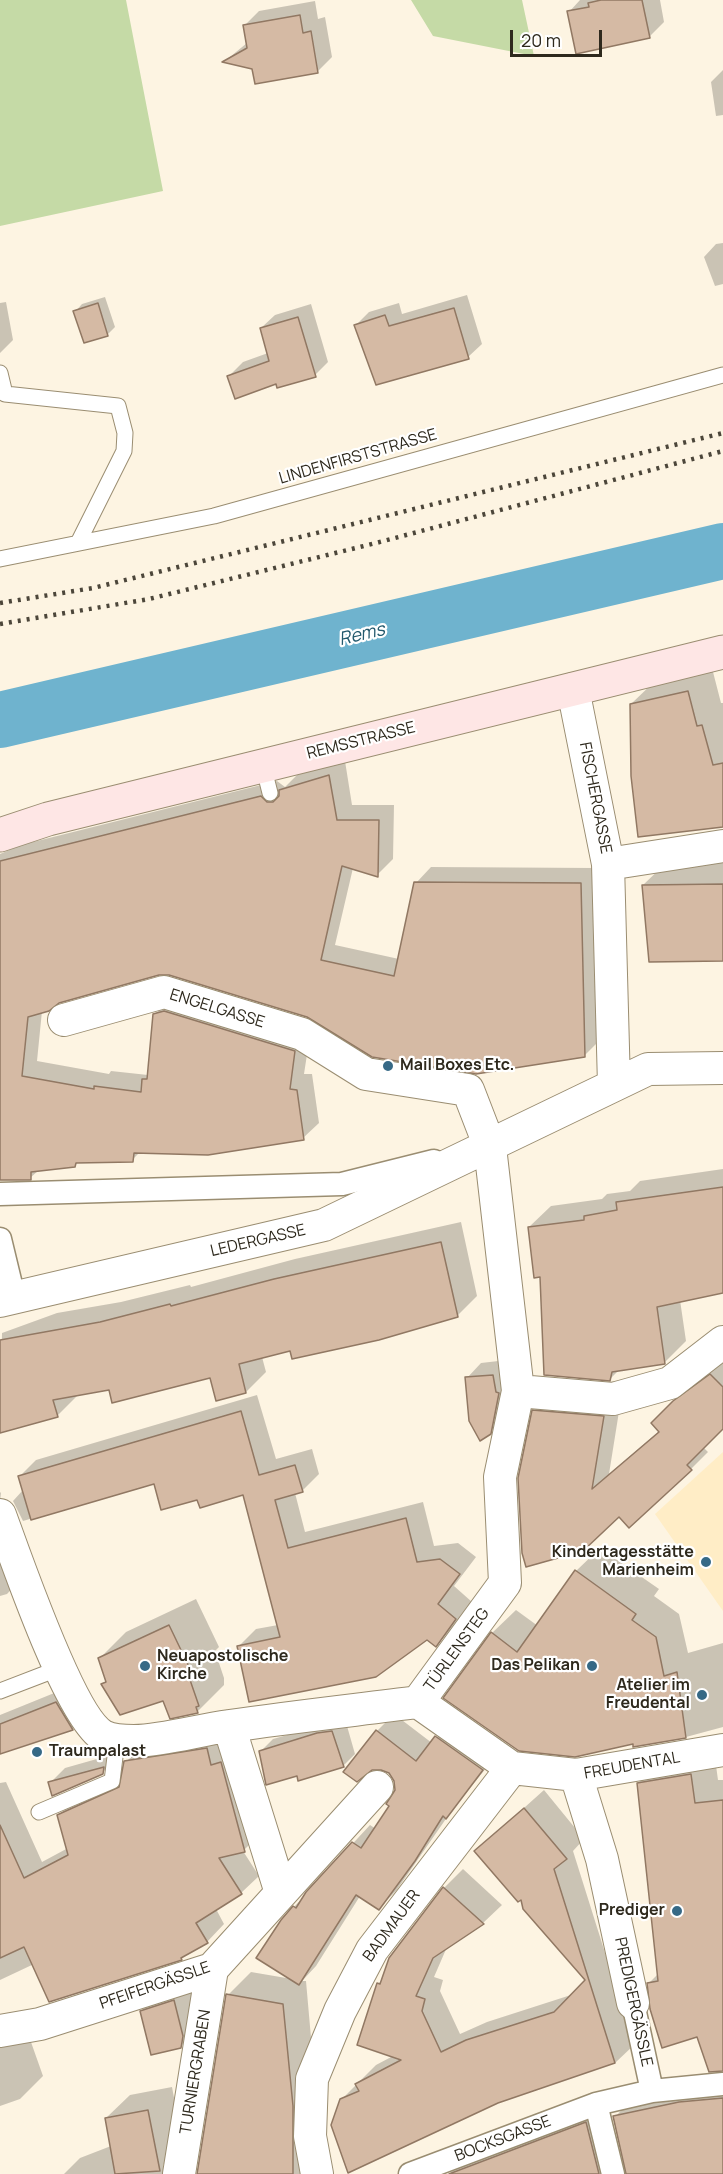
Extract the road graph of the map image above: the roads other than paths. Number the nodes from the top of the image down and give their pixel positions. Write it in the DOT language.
graph roads {
  1 [pos="0,373"];
  2 [pos="723,375"];
  3 [pos="78,543"];
  4 [pos="0,559"];
  5 [pos="723,652"];
  6 [pos="573,689"];
  7 [pos="0,835"];
  8 [pos="723,846"];
  9 [pos="608,864"];
  10 [pos="64,1020"];
  11 [pos="723,1068"];
  12 [pos="614,1085"];
  13 [pos="489,1147"];
  14 [pos="0,1194"];
  15 [pos="0,1239"];
  16 [pos="7,1299"];
  17 [pos="723,1342"];
  18 [pos="518,1391"];
  19 [pos="0,1515"];
  20 [pos="60,1668"];
  21 [pos="0,1691"];
  22 [pos="418,1702"];
  23 [pos="229,1726"];
  24 [pos="117,1741"];
  25 [pos="723,1750"];
  26 [pos="512,1768"];
  27 [pos="576,1775"];
  28 [pos="377,1787"];
  29 [pos="39,1812"];
  30 [pos="280,1893"];
  31 [pos="212,1969"];
  32 [pos="633,2003"];
  33 [pos="0,2031"];
  34 [pos="723,2084"];
  35 [pos="652,2091"];
  36 [pos="596,2104"];
  37 [pos="415,2173"];
  38 [pos="179,2174"];
  39 [pos="317,2174"];
  40 [pos="613,2174"];
  1 -- 3 [label="lane"];
  2 -- 3 [label="lane, LINDENFIRSTSTRASSE"];
  3 -- 4 [label="lane, LINDENFIRSTSTRASSE"];
  5 -- 6 [label="main road, REMSSTRASSE"];
  6 -- 7 [label="main road, REMSSTRASSE"];
  6 -- 9 [label="street, FISCHERGASSE"];
  8 -- 9 [label="street, FISCHERGASSE"];
  9 -- 12 [label="street"];
  10 -- 13 [label="street, ENGELGASSE"];
  11 -- 12 [label="street, LEDERGASSE"];
  12 -- 13 [label="street, LEDERGASSE"];
  13 -- 14 [label="street, LEDERGASSE"];
  13 -- 16 [label="street, LEDERGASSE"];
  13 -- 18 [label="street, TÜRLENSTEG"];
  15 -- 16 [label="street, LEDERGASSE"];
  17 -- 18 [label="street"];
  18 -- 22 [label="street, TÜRLENSTEG"];
  19 -- 20 [label="street"];
  20 -- 21 [label="lane"];
  20 -- 24 [label="street"];
  22 -- 23 [label="street, TÜRLENSTEG"];
  22 -- 26 [label="street, FREUDENTAL"];
  23 -- 24 [label="street, TÜRLENSTEG"];
  23 -- 30 [label="street"];
  24 -- 29 [label="lane"];
  25 -- 27 [label="street, FREUDENTAL"];
  26 -- 27 [label="street, FREUDENTAL"];
  26 -- 39 [label="street, BADMAUER"];
  27 -- 32 [label="street, PREDIGERGÄSSLE"];
  28 -- 30 [label="street, PFEIFERGÄSSLE"];
  30 -- 31 [label="street, PFEIFERGÄSSLE"];
  31 -- 33 [label="street, PFEIFERGÄSSLE"];
  31 -- 38 [label="street, TURNIERGRABEN"];
  32 -- 35 [label="street, PREDIGERGÄSSLE"];
  34 -- 35 [label="street, BOCKSGASSE"];
  35 -- 36 [label="street, BOCKSGASSE"];
  36 -- 37 [label="street, BOCKSGASSE"];
  36 -- 40 [label="street"];
}
